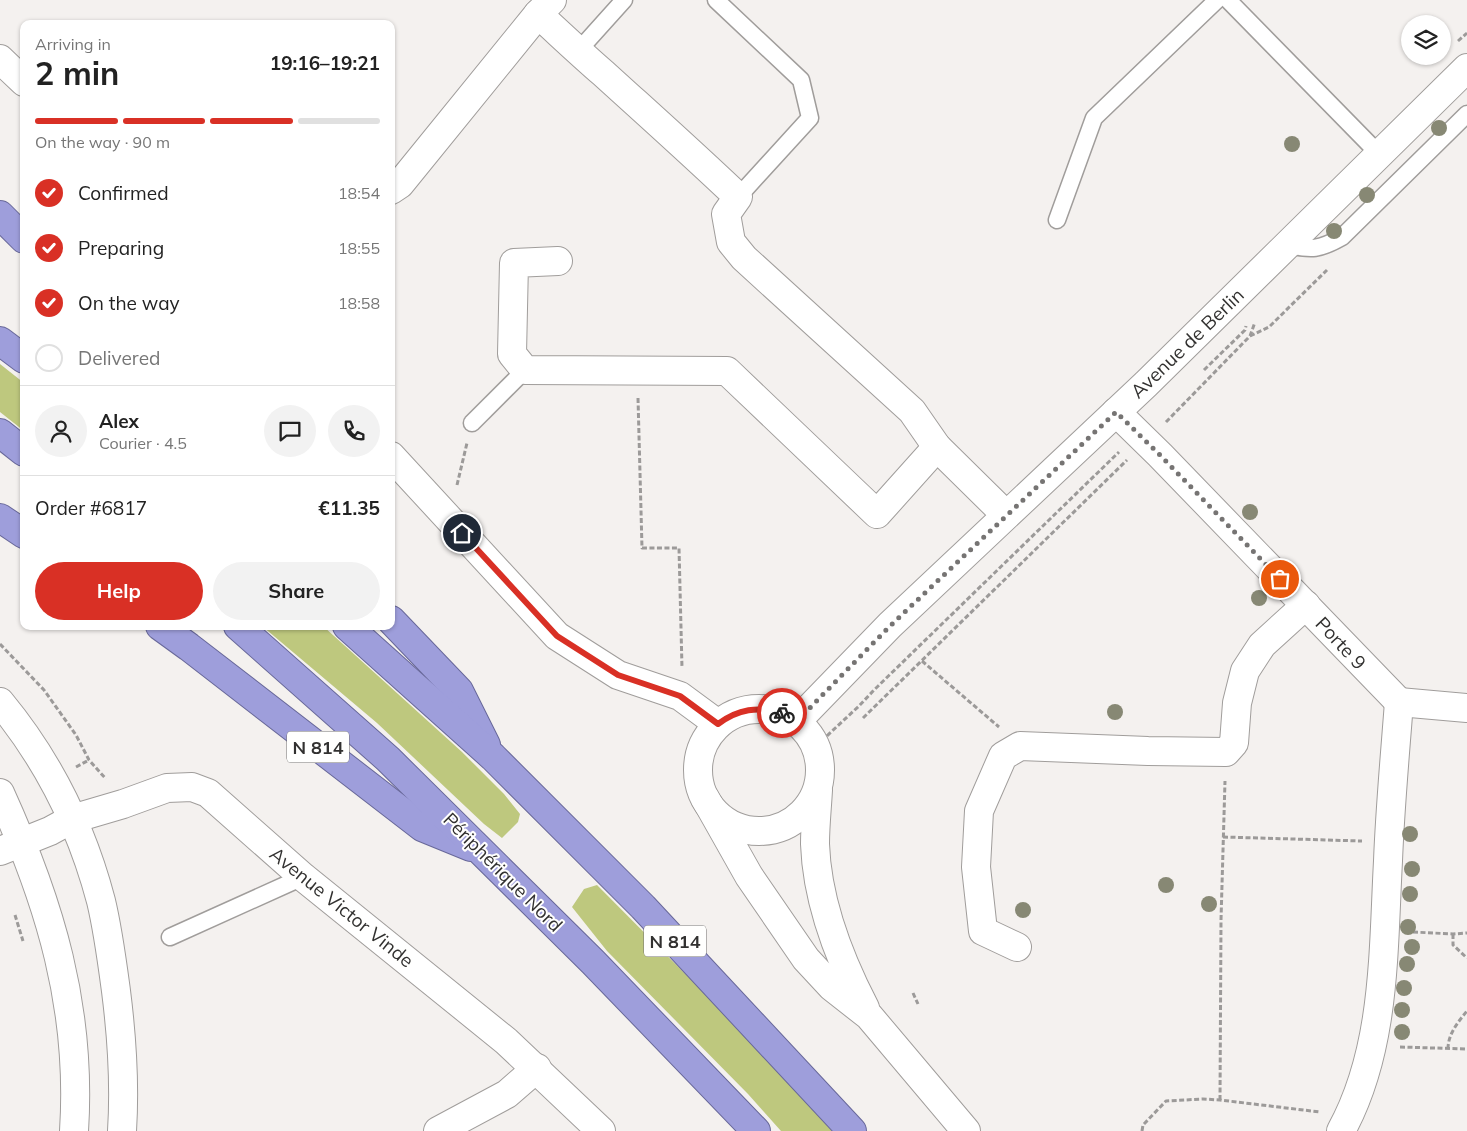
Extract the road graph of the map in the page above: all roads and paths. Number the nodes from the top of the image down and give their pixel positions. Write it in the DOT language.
graph roads {
  1 [pos="624,0"];
  2 [pos="716,0"];
  3 [pos="1216,0"];
  4 [pos="1228,0"];
  5 [pos="545,7"];
  6 [pos="579,50"];
  7 [pos="0,59"];
  8 [pos="1467,68"];
  9 [pos="20,78"];
  10 [pos="1467,114"];
  11 [pos="1379,154"];
  12 [pos="395,187"];
  13 [pos="738,198"];
  14 [pos="0,215"];
  15 [pos="1057,220"];
  16 [pos="20,235"];
  17 [pos="1287,245"];
  18 [pos="558,261"];
  19 [pos="1333,264"];
  20 [pos="1247,322"];
  21 [pos="1255,322"];
  22 [pos="1250,336"];
  23 [pos="0,341"];
  24 [pos="20,357"];
  25 [pos="525,370"];
  26 [pos="637,370"];
  27 [pos="1198,376"];
  28 [pos="1116,412"];
  29 [pos="472,423"];
  30 [pos="1150,430"];
  31 [pos="0,433"];
  32 [pos="938,447"];
  33 [pos="20,449"];
  34 [pos="1129,458"];
  35 [pos="395,460"];
  36 [pos="1006,515"];
  37 [pos="0,518"];
  38 [pos="448,518"];
  39 [pos="20,531"];
  40 [pos="1306,605"];
  41 [pos="395,624"];
  42 [pos="166,630"];
  43 [pos="243,630"];
  44 [pos="351,630"];
  45 [pos="922,661"];
  46 [pos="681,676"];
  47 [pos="0,702"];
  48 [pos="1399,702"];
  49 [pos="1467,708"];
  50 [pos="863,718"];
  51 [pos="797,721"];
  52 [pos="718,724"];
  53 [pos="816,746"];
  54 [pos="1020,746"];
  55 [pos="1226,752"];
  56 [pos="492,757"];
  57 [pos="818,788"];
  58 [pos="0,792"];
  59 [pos="705,798"];
  60 [pos="61,825"];
  61 [pos="1222,837"];
  62 [pos="1368,841"];
  63 [pos="11,847"];
  64 [pos="484,852"];
  65 [pos="303,877"];
  66 [pos="1384,930"];
  67 [pos="1467,933"];
  68 [pos="1454,934"];
  69 [pos="170,937"];
  70 [pos="1017,947"];
  71 [pos="1467,958"];
  72 [pos="914,993"];
  73 [pos="918,1004"];
  74 [pos="1467,1011"];
  75 [pos="869,1016"];
  76 [pos="1372,1044"];
  77 [pos="1448,1049"];
  78 [pos="1467,1049"];
  79 [pos="537,1068"];
  80 [pos="1220,1100"];
  81 [pos="1346,1123"];
  82 [pos="74,1131"];
  83 [pos="122,1131"];
  84 [pos="438,1131"];
  85 [pos="601,1131"];
  86 [pos="756,1131"];
  87 [pos="852,1131"];
  88 [pos="966,1131"];
  89 [pos="1142,1131"];
  1 -- 6 [label="lane"];
  2 -- 13 [label="lane"];
  3 -- 15 [label="lane"];
  4 -- 11 [label="lane"];
  5 -- 6 [label="street"];
  5 -- 12 [label="street"];
  6 -- 13 [label="street"];
  7 -- 9 [label="street"];
  8 -- 11 [label="street, Avenue de Berlin"];
  10 -- 17 [label="lane"];
  11 -- 17 [label="street, Avenue de Berlin"];
  13 -- 32 [label="street"];
  14 -- 16 [label="highway"];
  17 -- 28 [label="street, Avenue de Berlin"];
  18 -- 25 [label="street"];
  19 -- 22 [label="path"];
  20 -- 27 [label="path"];
  21 -- 22 [label="path"];
  22 -- 30 [label="path"];
  23 -- 24 [label="highway"];
  25 -- 26 [label="street"];
  25 -- 29 [label="lane"];
  26 -- 32 [label="street"];
  26 -- 46 [label="path"];
  28 -- 30 [label="street, Porte 9"];
  28 -- 36 [label="street, Avenue de Berlin"];
  29 -- 38 [label="path"];
  30 -- 40 [label="street, Porte 9"];
  30 -- 53 [label="path"];
  31 -- 33 [label="highway"];
  32 -- 36 [label="street"];
  34 -- 45 [label="path"];
  35 -- 38 [label="street"];
  36 -- 51 [label="street, Avenue de Berlin"];
  37 -- 39 [label="highway"];
  38 -- 52 [label="street"];
  40 -- 48 [label="street, Porte 9"];
  40 -- 55 [label="street"];
  41 -- 56 [label="highway, N 814"];
  42 -- 64 [label="highway, N 814"];
  43 -- 64 [label="highway, Périphérique Nord / N 814"];
  44 -- 56 [label="highway, N 814"];
  45 -- 50 [label="path"];
  45 -- 54 [label="path"];
  47 -- 60 [label="street"];
  48 -- 49 [label="street"];
  48 -- 66 [label="street"];
  51 -- 52 [label="street"];
  51 -- 53 [label="street"];
  52 -- 59 [label="street"];
  53 -- 57 [label="street"];
  54 -- 55 [label="street"];
  54 -- 70 [label="street"];
  55 -- 61 [label="path"];
  56 -- 87 [label="highway, N 814"];
  57 -- 59 [label="street"];
  57 -- 75 [label="street"];
  58 -- 63 [label="street"];
  59 -- 75 [label="street"];
  60 -- 63 [label="street, Avenue Victor Vinde"];
  60 -- 65 [label="street, Avenue Victor Vinde"];
  60 -- 83 [label="street"];
  61 -- 62 [label="path"];
  61 -- 80 [label="path"];
  63 -- 82 [label="street"];
  64 -- 86 [label="highway, Périphérique Nord / N 814"];
  65 -- 69 [label="lane"];
  65 -- 79 [label="street, Avenue Victor Vinde"];
  66 -- 68 [label="path"];
  66 -- 76 [label="street"];
  67 -- 68 [label="path"];
  68 -- 71 [label="path"];
  72 -- 73 [label="path"];
  74 -- 77 [label="path"];
  75 -- 88 [label="street"];
  76 -- 77 [label="path"];
  76 -- 81 [label="street"];
  77 -- 78 [label="path"];
  79 -- 84 [label="street"];
  79 -- 85 [label="street, Avenue Victor Vinde"];
  80 -- 81 [label="path"];
  80 -- 89 [label="path"];
}
